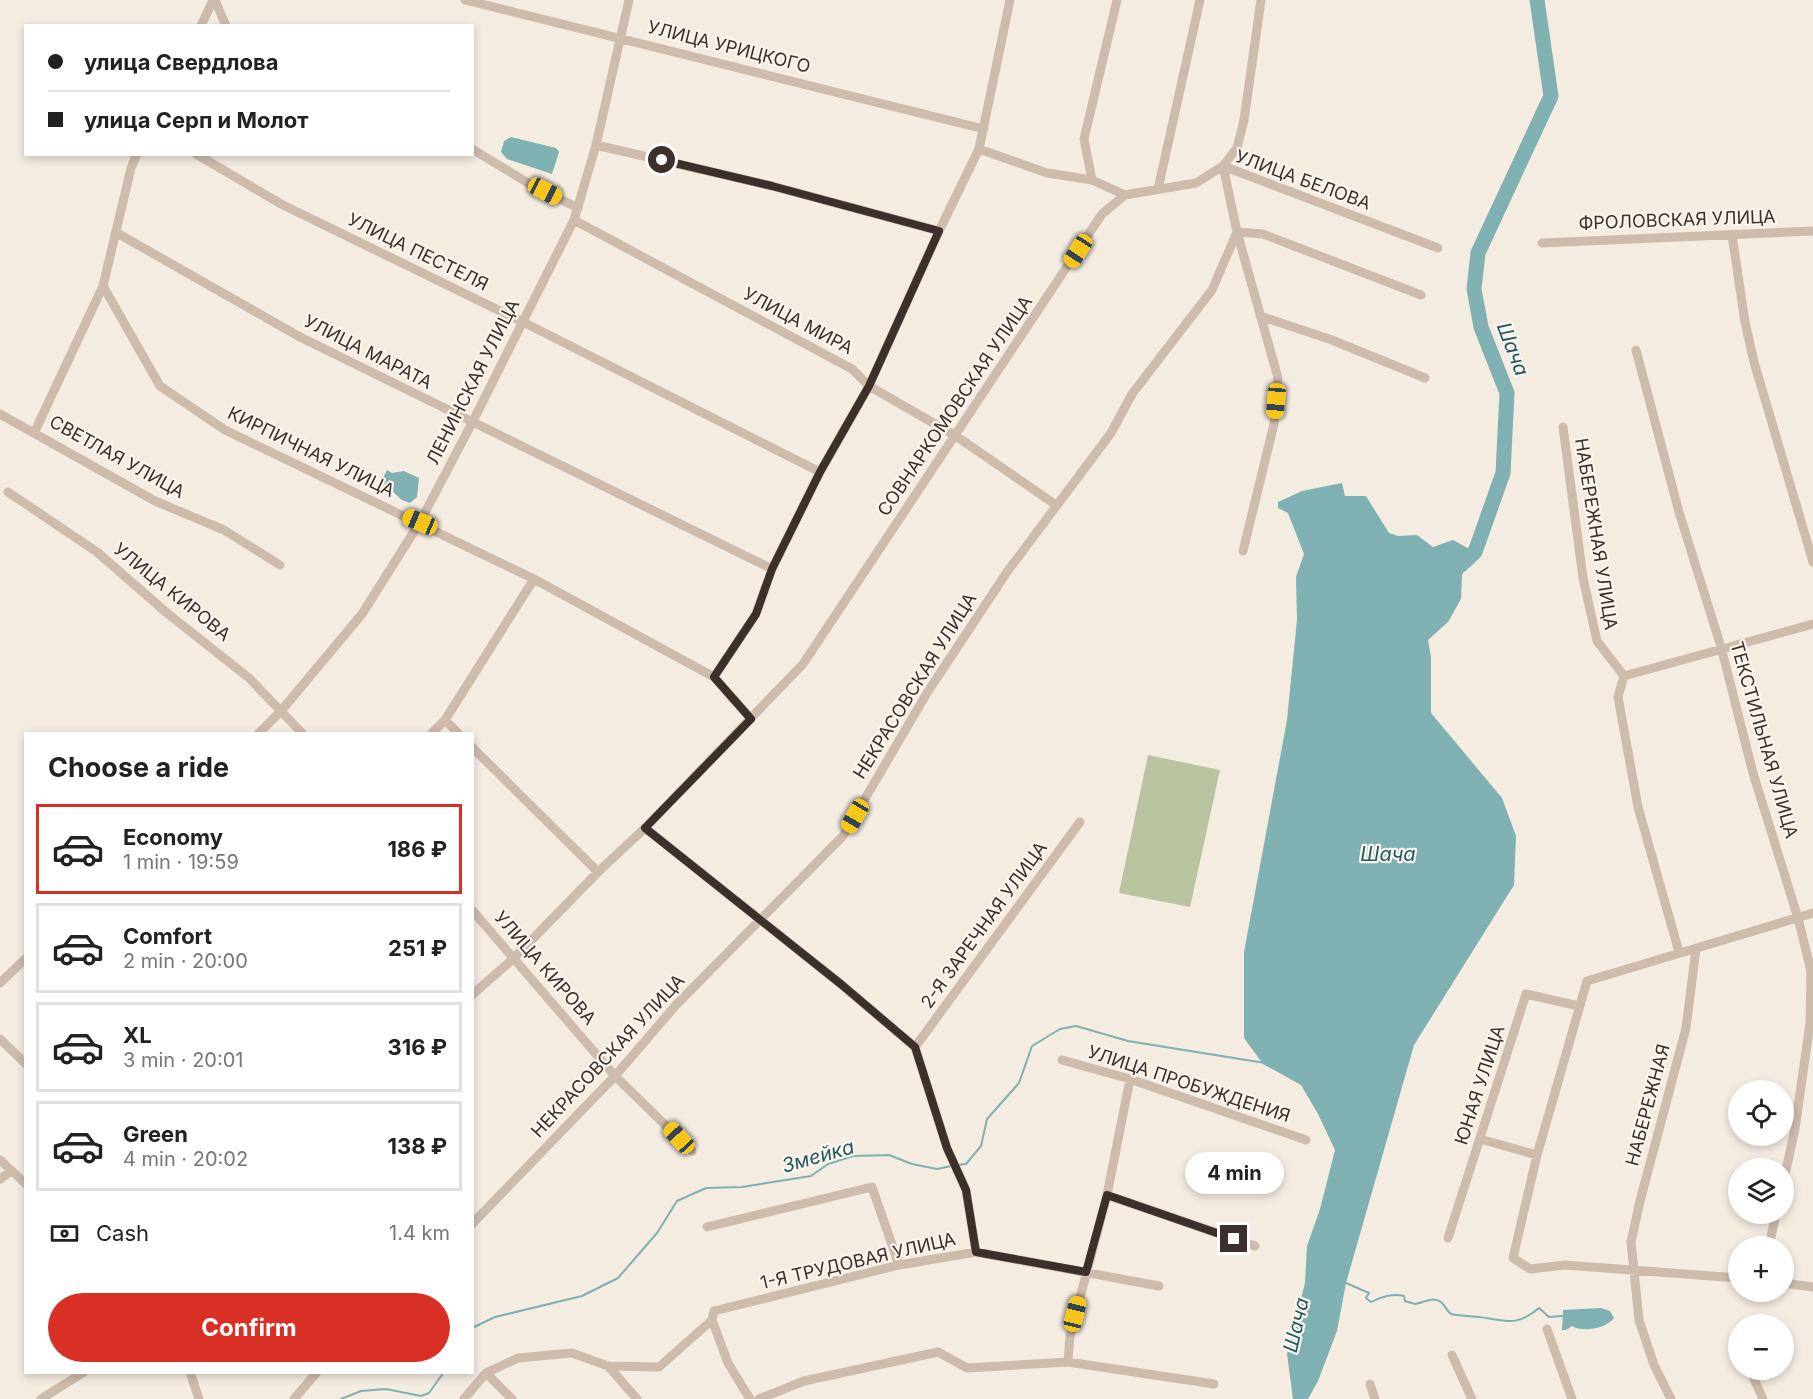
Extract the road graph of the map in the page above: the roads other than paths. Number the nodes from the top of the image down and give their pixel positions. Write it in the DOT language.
graph roads {
  1 [pos="214,0"];
  2 [pos="465,0"];
  3 [pos="629,0"];
  4 [pos="1010,0"];
  5 [pos="1117,0"];
  6 [pos="1200,0"];
  7 [pos="1262,0"];
  8 [pos="202,24"];
  9 [pos="225,24"];
  10 [pos="620,37"];
  11 [pos="984,129"];
  12 [pos="596,145"];
  13 [pos="979,149"];
  14 [pos="474,150"];
  15 [pos="136,156"];
  16 [pos="199,156"];
  17 [pos="1223,166"];
  18 [pos="1092,180"];
  19 [pos="1158,189"];
  20 [pos="1125,195"];
  21 [pos="578,208"];
  22 [pos="574,220"];
  23 [pos="939,231"];
  24 [pos="1813,231"];
  25 [pos="1237,232"];
  26 [pos="117,233"];
  27 [pos="1732,235"];
  28 [pos="1542,243"];
  29 [pos="1438,248"];
  30 [pos="103,286"];
  31 [pos="1421,295"];
  32 [pos="1260,316"];
  33 [pos="521,321"];
  34 [pos="1636,350"];
  35 [pos="1425,378"];
  36 [pos="869,386"];
  37 [pos="0,414"];
  38 [pos="472,423"];
  39 [pos="1563,427"];
  40 [pos="35,431"];
  41 [pos="956,436"];
  42 [pos="820,472"];
  43 [pos="8,492"];
  44 [pos="1056,505"];
  45 [pos="420,522"];
  46 [pos="1243,551"];
  47 [pos="1813,562"];
  48 [pos="280,565"];
  49 [pos="772,569"];
  50 [pos="534,579"];
  51 [pos="1813,624"];
  52 [pos="1721,648"];
  53 [pos="1624,676"];
  54 [pos="714,677"];
  55 [pos="281,711"];
  56 [pos="751,719"];
  57 [pos="446,720"];
  58 [pos="260,732"];
  59 [pos="301,732"];
  60 [pos="433,732"];
  61 [pos="457,732"];
  62 [pos="474,749"];
  63 [pos="1080,822"];
  64 [pos="645,828"];
  65 [pos="598,872"];
  66 [pos="474,912"];
  67 [pos="1813,913"];
  68 [pos="1798,918"];
  69 [pos="760,920"];
  70 [pos="1696,949"];
  71 [pos="1679,952"];
  72 [pos="514,958"];
  73 [pos="24,960"];
  74 [pos="0,983"];
  75 [pos="474,993"];
  76 [pos="1579,1006"];
  77 [pos="0,1039"];
  78 [pos="915,1047"];
  79 [pos="1062,1060"];
  80 [pos="24,1062"];
  81 [pos="615,1076"];
  82 [pos="1131,1079"];
  83 [pos="1480,1139"];
  84 [pos="1306,1140"];
  85 [pos="692,1151"];
  86 [pos="1537,1155"];
  87 [pos="1789,1158"];
  88 [pos="0,1160"];
  89 [pos="11,1172"];
  90 [pos="0,1179"];
  91 [pos="24,1182"];
  92 [pos="1107,1195"];
  93 [pos="474,1222"];
  94 [pos="707,1227"];
  95 [pos="1448,1238"];
  96 [pos="1256,1246"];
  97 [pos="976,1252"];
  98 [pos="899,1265"];
  99 [pos="1633,1270"];
  100 [pos="1086,1272"];
  101 [pos="1728,1277"];
  102 [pos="1794,1284"];
  103 [pos="1159,1286"];
  104 [pos="1813,1287"];
  105 [pos="712,1320"];
  106 [pos="1547,1329"];
  107 [pos="1452,1355"];
  108 [pos="1068,1362"];
  109 [pos="608,1366"];
  110 [pos="486,1373"];
  111 [pos="81,1374"];
  112 [pos="191,1374"];
  113 [pos="315,1374"];
  114 [pos="1755,1380"];
  115 [pos="1214,1384"];
  116 [pos="1370,1384"];
  117 [pos="41,1399"];
  118 [pos="199,1399"];
  119 [pos="294,1399"];
  120 [pos="464,1399"];
  121 [pos="512,1399"];
  122 [pos="637,1399"];
  123 [pos="750,1399"];
  124 [pos="759,1399"];
  125 [pos="1375,1399"];
  126 [pos="1472,1399"];
  127 [pos="1572,1399"];
  128 [pos="1671,1399"];
  129 [pos="1764,1399"];
  1 -- 8 [label="street"];
  1 -- 9 [label="street"];
  2 -- 10 [label="street, УЛИЦА УРИЦКОГО"];
  3 -- 10 [label="street, ЛЕНИНСКАЯ УЛИЦА"];
  4 -- 11 [label="street"];
  5 -- 18 [label="street"];
  6 -- 19 [label="street"];
  7 -- 17 [label="street"];
  10 -- 11 [label="street, УЛИЦА УРИЦКОГО"];
  10 -- 12 [label="street, ЛЕНИНСКАЯ УЛИЦА"];
  11 -- 13 [label="street"];
  12 -- 21 [label="street, ЛЕНИНСКАЯ УЛИЦА"];
  12 -- 23 [label="street"];
  13 -- 18 [label="street"];
  13 -- 23 [label="street"];
  14 -- 21 [label="street"];
  15 -- 26 [label="street"];
  16 -- 33 [label="street, УЛИЦА ПЕСТЕЛЯ"];
  17 -- 19 [label="street, СОВНАРКОМОВСКАЯ УЛИЦА"];
  17 -- 25 [label="street, УЛИЦА БЕЛОВА"];
  17 -- 29 [label="street, УЛИЦА БЕЛОВА"];
  18 -- 20 [label="street"];
  19 -- 20 [label="street, СОВНАРКОМОВСКАЯ УЛИЦА"];
  20 -- 41 [label="street, СОВНАРКОМОВСКАЯ УЛИЦА"];
  21 -- 22 [label="street, ЛЕНИНСКАЯ УЛИЦА"];
  22 -- 33 [label="street, ЛЕНИНСКАЯ УЛИЦА"];
  22 -- 36 [label="street, УЛИЦА МИРА"];
  23 -- 36 [label="street"];
  24 -- 27 [label="street, ФРОЛОВСКАЯ УЛИЦА"];
  25 -- 31 [label="street"];
  25 -- 32 [label="street, УЛИЦА БЕЛОВА"];
  25 -- 44 [label="street, НЕКРАСОВСКАЯ УЛИЦА"];
  26 -- 30 [label="street"];
  26 -- 38 [label="street, УЛИЦА МАРАТА"];
  27 -- 28 [label="street, ФРОЛОВСКАЯ УЛИЦА"];
  27 -- 47 [label="street"];
  30 -- 40 [label="street"];
  30 -- 45 [label="street, КИРПИЧНАЯ УЛИЦА"];
  32 -- 35 [label="street"];
  32 -- 46 [label="street, УЛИЦА БЕЛОВА"];
  33 -- 38 [label="street, ЛЕНИНСКАЯ УЛИЦА"];
  33 -- 42 [label="street, УЛИЦА ПЕСТЕЛЯ"];
  34 -- 52 [label="street, ТЕКСТИЛЬНАЯ УЛИЦА"];
  36 -- 41 [label="street, УЛИЦА МИРА"];
  36 -- 42 [label="street"];
  37 -- 40 [label="street, СВЕТЛАЯ УЛИЦА"];
  38 -- 45 [label="street, ЛЕНИНСКАЯ УЛИЦА"];
  38 -- 49 [label="street, УЛИЦА МАРАТА"];
  39 -- 53 [label="street, НАБЕРЕЖНАЯ УЛИЦА"];
  40 -- 48 [label="street, СВЕТЛАЯ УЛИЦА"];
  41 -- 44 [label="street, УЛИЦА МИРА"];
  41 -- 56 [label="street, СОВНАРКОМОВСКАЯ УЛИЦА"];
  42 -- 49 [label="street"];
  43 -- 55 [label="street, УЛИЦА КИРОВА"];
  44 -- 69 [label="street, НЕКРАСОВСКАЯ УЛИЦА"];
  45 -- 50 [label="street, КИРПИЧНАЯ УЛИЦА"];
  45 -- 55 [label="street, ЛЕНИНСКАЯ УЛИЦА"];
  49 -- 54 [label="street"];
  50 -- 54 [label="street, КИРПИЧНАЯ УЛИЦА"];
  50 -- 57 [label="street"];
  51 -- 52 [label="street"];
  52 -- 53 [label="street"];
  52 -- 68 [label="street, ТЕКСТИЛЬНАЯ УЛИЦА"];
  53 -- 71 [label="street"];
  54 -- 56 [label="street"];
  55 -- 58 [label="street, ЛЕНИНСКАЯ УЛИЦА"];
  55 -- 59 [label="street, УЛИЦА КИРОВА"];
  56 -- 64 [label="street, СОВНАРКОМОВСКАЯ УЛИЦА"];
  57 -- 60 [label="street"];
  57 -- 61 [label="street"];
  62 -- 65 [label="street"];
  63 -- 78 [label="street, 2-Я ЗАРЕЧНАЯ УЛИЦА"];
  64 -- 65 [label="street, СОВНАРКОМОВСКАЯ УЛИЦА"];
  64 -- 69 [label="street"];
  65 -- 72 [label="street, СОВНАРКОМОВСКАЯ УЛИЦА"];
  66 -- 72 [label="street, УЛИЦА КИРОВА"];
  67 -- 68 [label="street"];
  68 -- 70 [label="street"];
  68 -- 87 [label="street, ТЕКСТИЛЬНАЯ УЛИЦА"];
  69 -- 78 [label="street"];
  69 -- 81 [label="street, НЕКРАСОВСКАЯ УЛИЦА"];
  70 -- 71 [label="street"];
  70 -- 99 [label="street, НАБЕРЕЖНАЯ"];
  71 -- 76 [label="street"];
  72 -- 75 [label="street, СОВНАРКОМОВСКАЯ УЛИЦА"];
  72 -- 81 [label="street, УЛИЦА КИРОВА"];
  73 -- 74 [label="street"];
  76 -- 83 [label="street, ЮНАЯ УЛИЦА"];
  76 -- 86 [label="street"];
  77 -- 80 [label="street"];
  78 -- 97 [label="street"];
  79 -- 82 [label="street, УЛИЦА ПРОБУЖДЕНИЯ"];
  81 -- 85 [label="street, УЛИЦА КИРОВА"];
  81 -- 93 [label="street, НЕКРАСОВСКАЯ УЛИЦА"];
  82 -- 84 [label="street, УЛИЦА ПРОБУЖДЕНИЯ"];
  82 -- 92 [label="street"];
  83 -- 86 [label="street"];
  83 -- 95 [label="street, ЮНАЯ УЛИЦА"];
  86 -- 99 [label="street"];
  88 -- 89 [label="street"];
  89 -- 90 [label="street"];
  89 -- 91 [label="street"];
  92 -- 96 [label="street"];
  92 -- 100 [label="street"];
  94 -- 98 [label="street"];
  97 -- 98 [label="street, 1-Я ТРУДОВАЯ УЛИЦА"];
  97 -- 100 [label="street, 1-Я ТРУДОВАЯ УЛИЦА"];
  98 -- 105 [label="street, 1-Я ТРУДОВАЯ УЛИЦА"];
  99 -- 101 [label="street"];
  99 -- 128 [label="street, НАБЕРЕЖНАЯ"];
  100 -- 103 [label="street, 1-Я ТРУДОВАЯ УЛИЦА"];
  100 -- 108 [label="street"];
  102 -- 104 [label="street"];
  105 -- 109 [label="street"];
  105 -- 123 [label="street"];
  106 -- 127 [label="street"];
  107 -- 126 [label="street"];
  108 -- 115 [label="street"];
  108 -- 124 [label="street"];
  109 -- 110 [label="street"];
  109 -- 122 [label="street"];
  110 -- 120 [label="street"];
  110 -- 121 [label="street"];
  111 -- 117 [label="street"];
  112 -- 118 [label="street"];
  113 -- 119 [label="street"];
  114 -- 129 [label="street"];
  116 -- 125 [label="street"];
}
